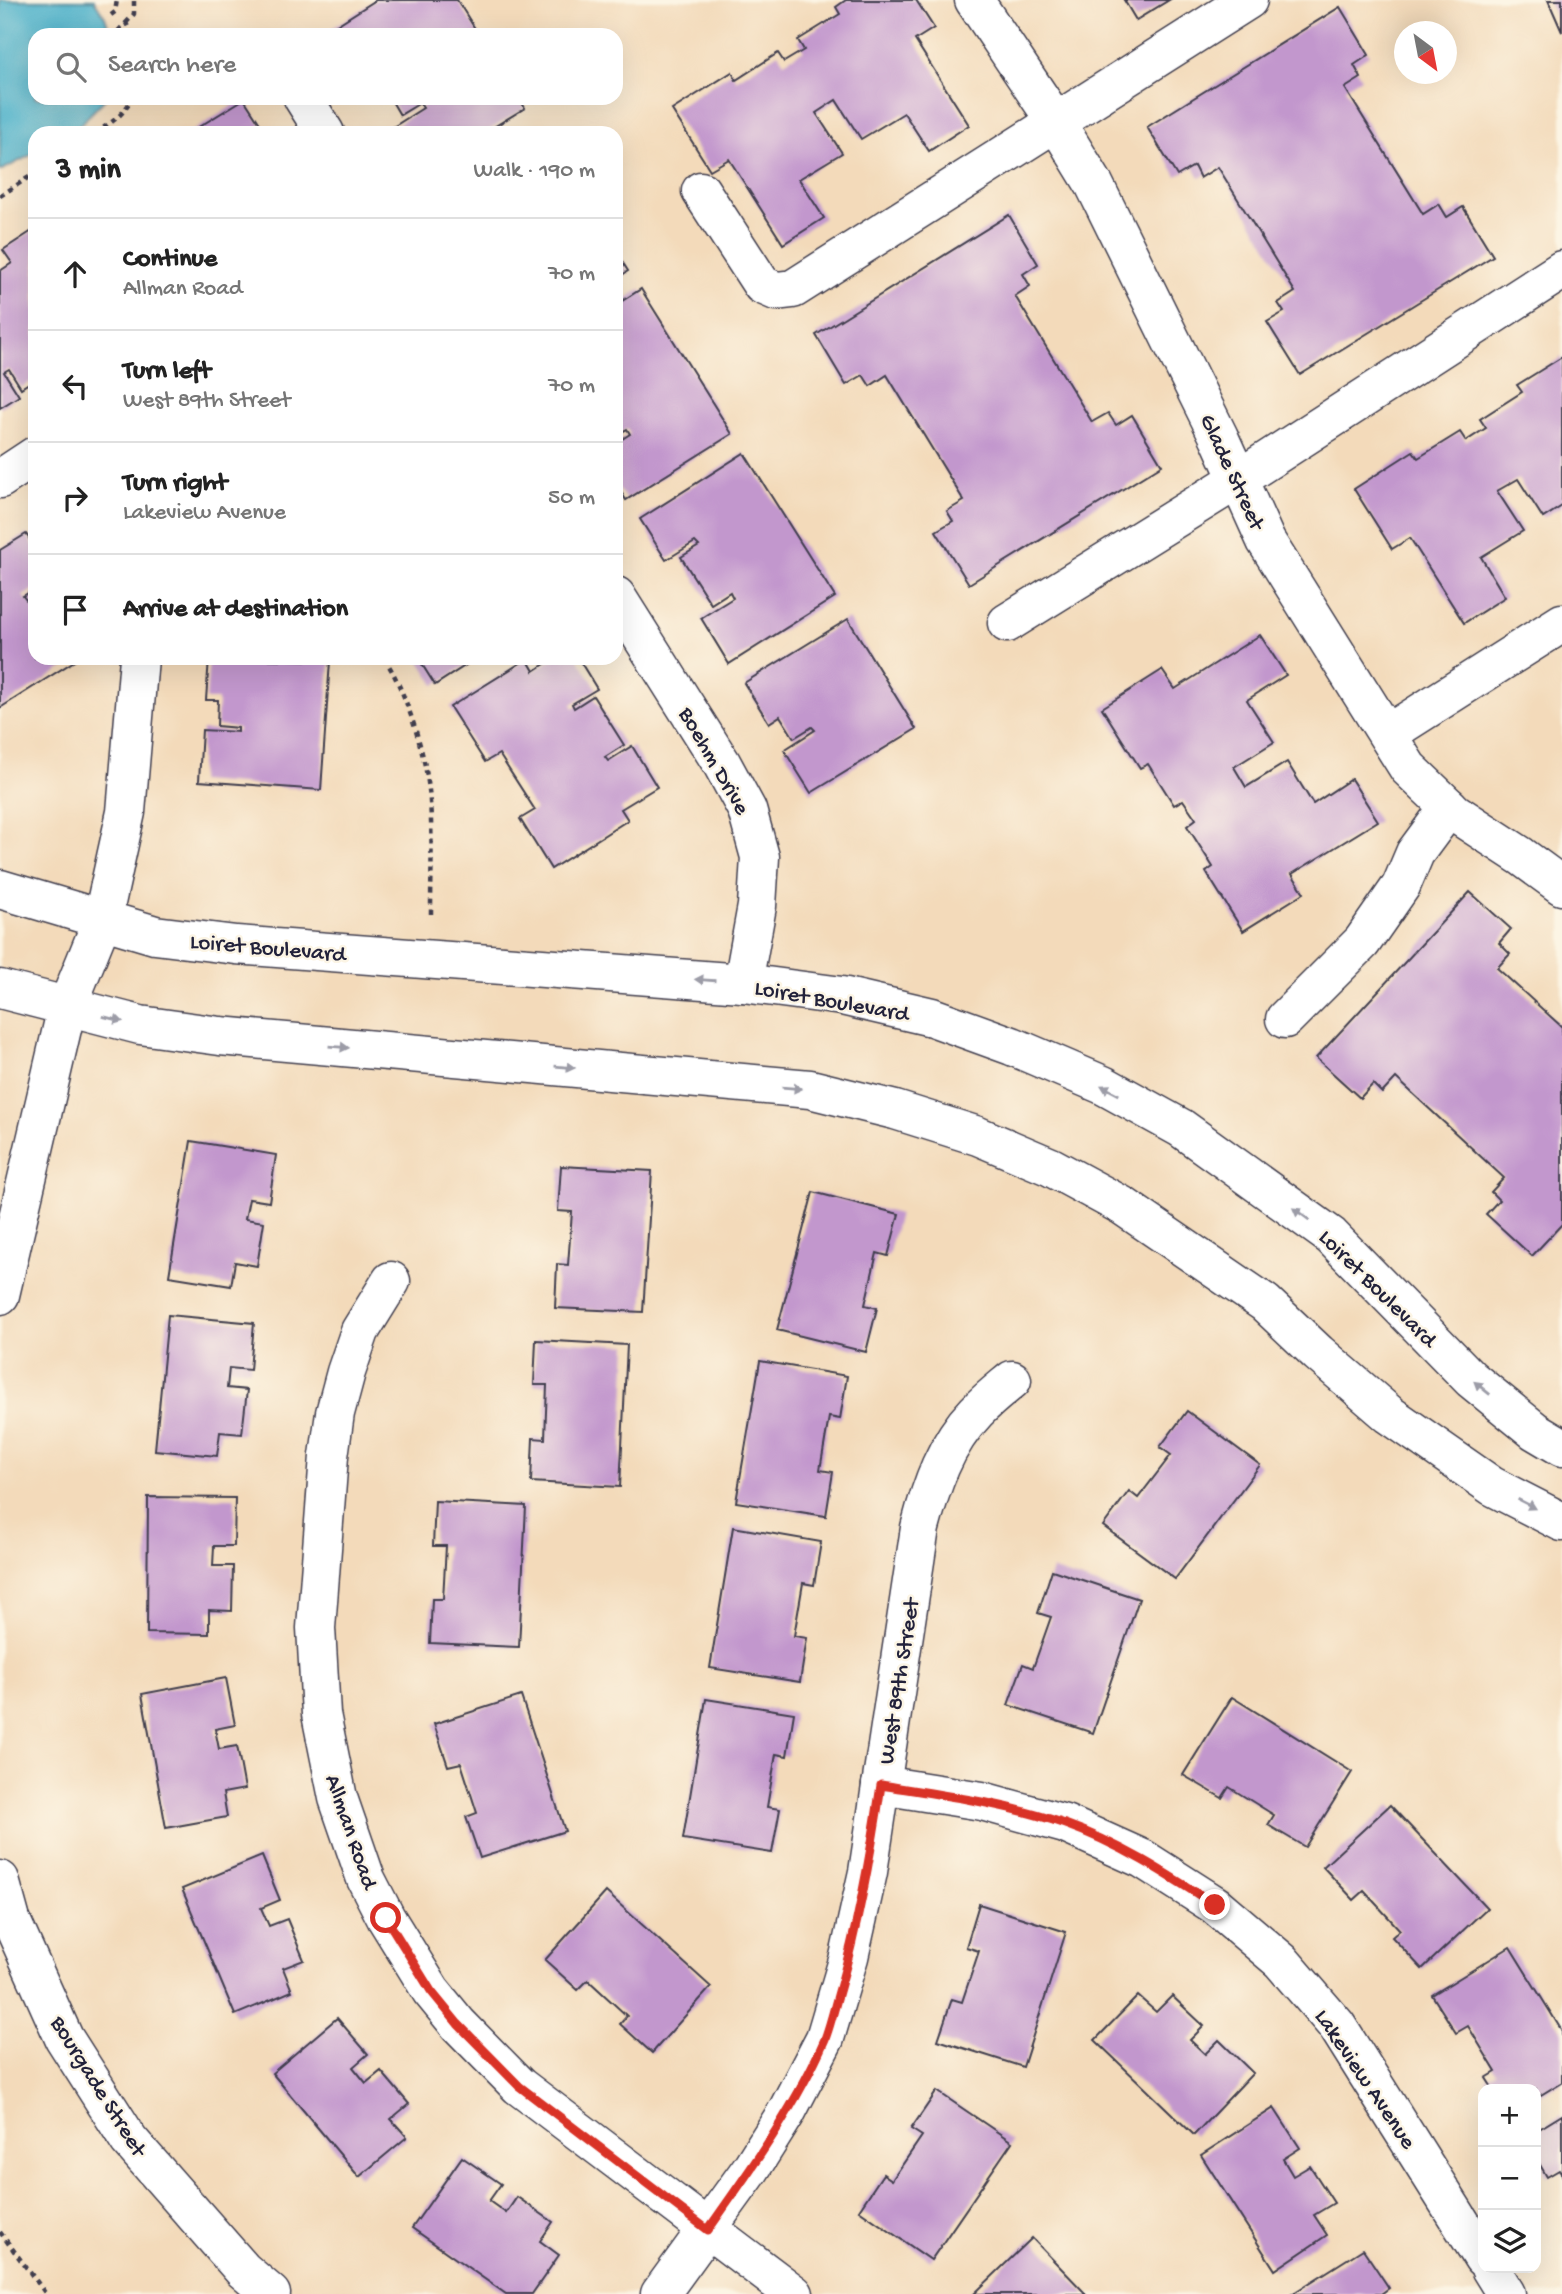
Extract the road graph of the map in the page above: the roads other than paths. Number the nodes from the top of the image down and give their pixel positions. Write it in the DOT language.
graph roads {
  1 [pos="974,0"];
  2 [pos="1248,0"];
  3 [pos="307,105"];
  4 [pos="1056,122"];
  5 [pos="321,126"];
  6 [pos="701,191"];
  7 [pos="1562,270"];
  8 [pos="28,461"];
  9 [pos="0,479"];
  10 [pos="1237,480"];
  11 [pos="623,607"];
  12 [pos="1007,623"];
  13 [pos="1562,623"];
  14 [pos="138,665"];
  15 [pos="1388,733"];
  16 [pos="1449,807"];
  17 [pos="1562,886"];
  18 [pos="0,889"];
  19 [pos="102,921"];
  20 [pos="743,983"];
  21 [pos="0,989"];
  22 [pos="67,1007"];
  23 [pos="1285,1019"];
  24 [pos="391,1280"];
  25 [pos="0,1295"];
  26 [pos="1012,1380"];
  27 [pos="1548,1439"];
  28 [pos="1562,1522"];
  29 [pos="881,1785"];
  30 [pos="0,1880"];
  31 [pos="708,2230"];
  32 [pos="1478,2250"];
  33 [pos="1493,2273"];
  34 [pos="271,2294"];
  35 [pos="660,2294"];
  36 [pos="794,2294"];
  37 [pos="1506,2294"];
  1 -- 4 [label="street, Glade Street"];
  2 -- 4 [label="street"];
  3 -- 5 [label="street"];
  4 -- 6 [label="street"];
  4 -- 10 [label="street, Glade Street"];
  7 -- 10 [label="street"];
  8 -- 9 [label="street"];
  10 -- 12 [label="street"];
  10 -- 15 [label="street, Glade Street"];
  11 -- 20 [label="street, Boehm Drive"];
  13 -- 15 [label="street"];
  14 -- 19 [label="street"];
  15 -- 16 [label="street, Glade Street"];
  16 -- 17 [label="street, Glade Street"];
  16 -- 23 [label="street"];
  18 -- 19 [label="street, Loiret Boulevard"];
  20 -- 19 [label="street, Loiret Boulevard, one-way"];
  19 -- 22 [label="street"];
  27 -- 20 [label="street, Loiret Boulevard, one-way"];
  21 -- 22 [label="street"];
  22 -- 25 [label="street"];
  22 -- 28 [label="street, one-way"];
  24 -- 31 [label="street, Allman Road"];
  26 -- 29 [label="street, West 89th Street"];
  29 -- 31 [label="street, West 89th Street"];
  29 -- 32 [label="street, Lakeview Avenue"];
  30 -- 34 [label="street, Bourgade Street"];
  31 -- 35 [label="street, West 89th Street"];
  31 -- 36 [label="street, Allman Road"];
  33 -- 37 [label="street"];
}
